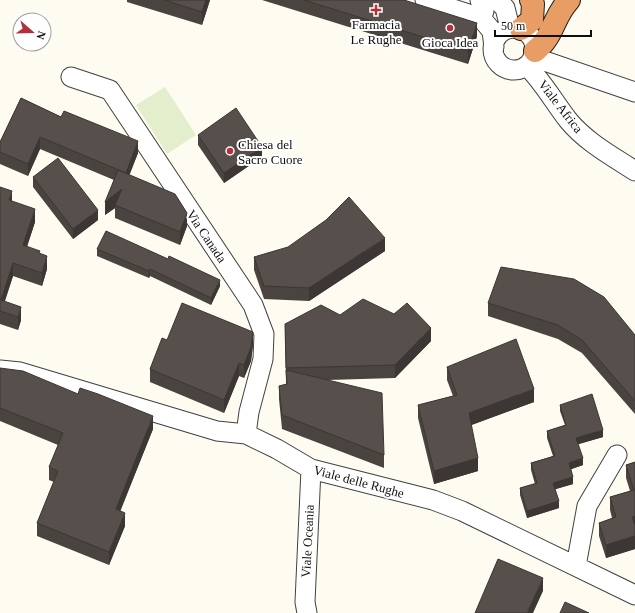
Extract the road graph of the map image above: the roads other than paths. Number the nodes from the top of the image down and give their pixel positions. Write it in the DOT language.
graph roads {
  1 [pos="425,0"];
  2 [pos="531,0"];
  3 [pos="569,0"];
  4 [pos="486,7"];
  5 [pos="512,29"];
  6 [pos="494,47"];
  7 [pos="532,58"];
  8 [pos="71,78"];
  9 [pos="635,92"];
  10 [pos="635,171"];
  11 [pos="0,370"];
  12 [pos="246,434"];
  13 [pos="617,455"];
  14 [pos="311,469"];
  15 [pos="576,566"];
  16 [pos="635,594"];
  17 [pos="306,613"];
  1 -- 4 [label="street"];
  2 -- 5 [label="highway"];
  3 -- 7 [label="highway"];
  4 -- 5 [label="street, Viale Africa"];
  4 -- 6 [label="street"];
  5 -- 6 [label="street"];
  5 -- 7 [label="street, Viale Africa"];
  6 -- 7 [label="street, Viale Africa"];
  7 -- 9 [label="street, Viale Africa"];
  7 -- 10 [label="street, Viale Africa"];
  8 -- 12 [label="street, Via Canada"];
  11 -- 12 [label="street, Viale delle Rughe"];
  12 -- 14 [label="street, Viale delle Rughe"];
  13 -- 15 [label="street"];
  14 -- 15 [label="street, Viale delle Rughe"];
  14 -- 17 [label="street, Viale Oceania"];
  15 -- 16 [label="street, Viale delle Rughe"];
}
